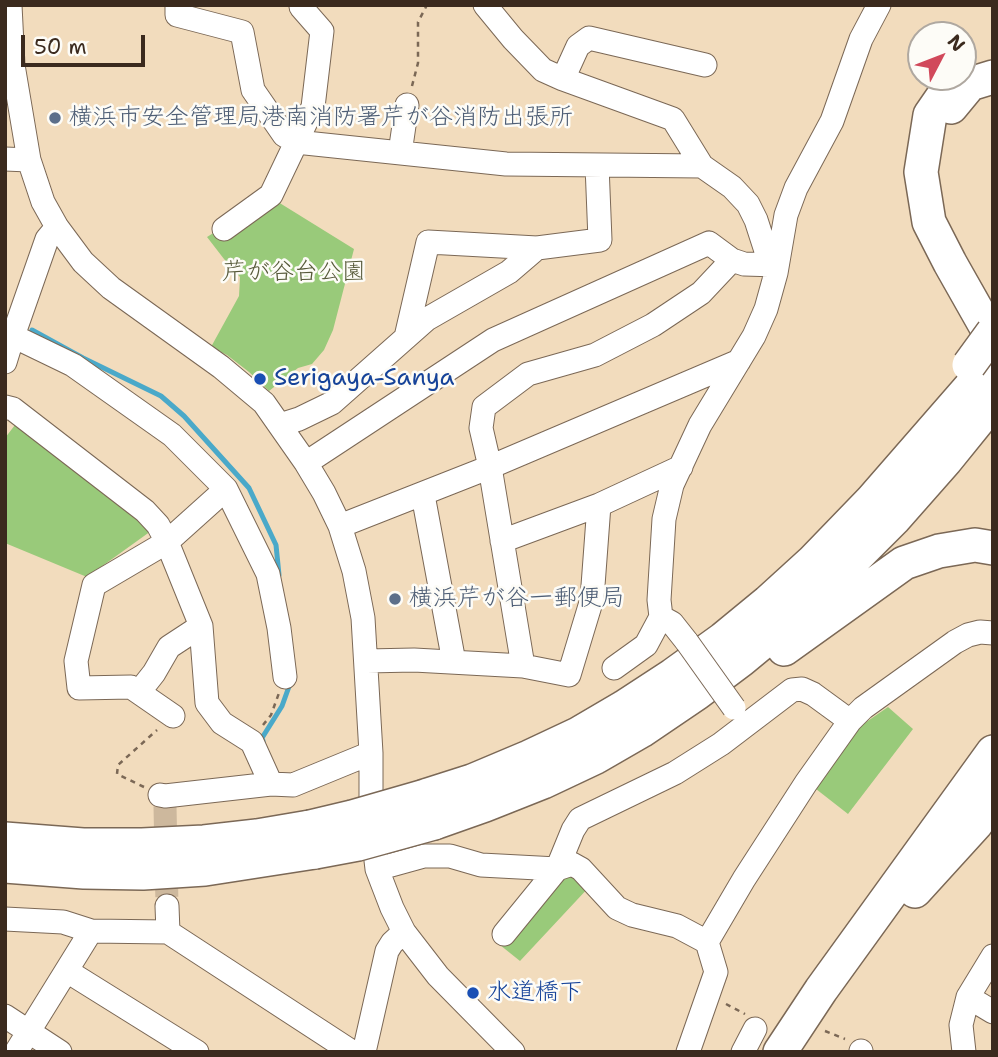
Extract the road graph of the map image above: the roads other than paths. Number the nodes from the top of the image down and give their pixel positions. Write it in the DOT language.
graph roads {
  1 [pos="10,5"];
  2 [pos="177,5"];
  3 [pos="485,5"];
  4 [pos="879,5"];
  5 [pos="301,7"];
  6 [pos="705,65"];
  7 [pos="993,77"];
  8 [pos="563,79"];
  9 [pos="947,91"];
  10 [pos="407,105"];
  11 [pos="296,142"];
  12 [pos="400,153"];
  13 [pos="5,159"];
  14 [pos="29,160"];
  15 [pos="597,165"];
  16 [pos="702,166"];
  17 [pos="57,227"];
  18 [pos="225,229"];
  19 [pos="537,248"];
  20 [pos="732,260"];
  21 [pos="777,265"];
  22 [pos="993,315"];
  23 [pos="993,332"];
  24 [pos="9,335"];
  25 [pos="406,337"];
  26 [pos="993,339"];
  27 [pos="739,361"];
  28 [pos="5,362"];
  29 [pos="984,383"];
  30 [pos="5,407"];
  31 [pos="280,425"];
  32 [pos="306,463"];
  33 [pos="490,467"];
  34 [pos="681,467"];
  35 [pos="226,489"];
  36 [pos="423,495"];
  37 [pos="599,505"];
  38 [pos="340,526"];
  39 [pos="502,541"];
  40 [pos="167,542"];
  41 [pos="993,548"];
  42 [pos="661,617"];
  43 [pos="201,626"];
  44 [pos="993,633"];
  45 [pos="367,661"];
  46 [pos="454,662"];
  47 [pos="523,666"];
  48 [pos="614,668"];
  49 [pos="285,677"];
  50 [pos="139,692"];
  51 [pos="173,716"];
  52 [pos="740,716"];
  53 [pos="850,721"];
  54 [pos="641,731"];
  55 [pos="993,743"];
  56 [pos="993,752"];
  57 [pos="371,753"];
  58 [pos="993,780"];
  59 [pos="271,784"];
  60 [pos="163,799"];
  61 [pos="993,800"];
  62 [pos="430,809"];
  63 [pos="5,839"];
  64 [pos="313,839"];
  65 [pos="5,866"];
  66 [pos="377,869"];
  67 [pos="557,869"];
  68 [pos="895,900"];
  69 [pos="167,906"];
  70 [pos="5,919"];
  71 [pos="91,931"];
  72 [pos="168,932"];
  73 [pos="404,932"];
  74 [pos="504,934"];
  75 [pos="707,942"];
  76 [pos="993,956"];
  77 [pos="66,971"];
  78 [pos="968,998"];
  79 [pos="993,1013"];
  80 [pos="5,1016"];
  81 [pos="755,1028"];
  82 [pos="29,1031"];
  83 [pos="808,1041"];
  84 [pos="16,1052"];
  85 [pos="60,1052"];
  86 [pos="197,1052"];
  87 [pos="352,1052"];
  88 [pos="364,1052"];
  89 [pos="513,1052"];
  90 [pos="688,1052"];
  91 [pos="743,1052"];
  92 [pos="780,1052"];
  93 [pos="964,1052"];
  1 -- 14 [label="street"];
  2 -- 11 [label="street"];
  3 -- 8 [label="street"];
  4 -- 21 [label="street"];
  5 -- 11 [label="street"];
  6 -- 8 [label="street"];
  7 -- 22 [label="highway"];
  8 -- 16 [label="street"];
  9 -- 26 [label="highway"];
  10 -- 12 [label="street"];
  11 -- 12 [label="street"];
  11 -- 18 [label="street"];
  12 -- 15 [label="street"];
  13 -- 14 [label="street"];
  14 -- 17 [label="street"];
  15 -- 16 [label="street"];
  15 -- 19 [label="street"];
  16 -- 21 [label="street"];
  17 -- 24 [label="street"];
  17 -- 31 [label="street"];
  19 -- 25 [label="street"];
  19 -- 25 [label="street"];
  20 -- 21 [label="street"];
  20 -- 32 [label="street"];
  20 -- 33 [label="street"];
  21 -- 27 [label="street"];
  23 -- 29 [label="highway, bridge"];
  24 -- 28 [label="street"];
  24 -- 35 [label="street"];
  25 -- 31 [label="street"];
  27 -- 33 [label="street"];
  27 -- 34 [label="street"];
  29 -- 54 [label="highway"];
  29 -- 62 [label="highway"];
  30 -- 40 [label="street"];
  31 -- 32 [label="street"];
  32 -- 38 [label="street"];
  33 -- 36 [label="street"];
  33 -- 39 [label="street"];
  34 -- 37 [label="street"];
  34 -- 42 [label="street"];
  35 -- 40 [label="street"];
  35 -- 49 [label="street"];
  36 -- 38 [label="street"];
  36 -- 46 [label="street"];
  37 -- 39 [label="street"];
  37 -- 47 [label="street"];
  38 -- 45 [label="street"];
  39 -- 47 [label="street"];
  40 -- 43 [label="street"];
  40 -- 50 [label="street"];
  41 -- 54 [label="highway"];
  42 -- 48 [label="street"];
  42 -- 52 [label="street, bridge"];
  43 -- 50 [label="street"];
  43 -- 59 [label="street"];
  44 -- 53 [label="street"];
  45 -- 46 [label="street"];
  45 -- 57 [label="street"];
  46 -- 47 [label="street"];
  50 -- 51 [label="street"];
  52 -- 53 [label="street"];
  52 -- 67 [label="street"];
  53 -- 75 [label="street"];
  54 -- 62 [label="highway"];
  55 -- 68 [label="highway"];
  56 -- 68 [label="highway"];
  57 -- 59 [label="street"];
  57 -- 66 [label="street"];
  58 -- 68 [label="highway"];
  59 -- 60 [label="street"];
  61 -- 68 [label="highway"];
  62 -- 64 [label="highway, bridge"];
  63 -- 64 [label="highway"];
  64 -- 65 [label="highway"];
  66 -- 67 [label="street"];
  66 -- 73 [label="street"];
  67 -- 74 [label="street"];
  67 -- 75 [label="street"];
  68 -- 83 [label="highway"];
  68 -- 92 [label="highway"];
  69 -- 72 [label="street"];
  70 -- 71 [label="street"];
  71 -- 72 [label="street"];
  71 -- 77 [label="street"];
  72 -- 87 [label="street"];
  73 -- 88 [label="street"];
  73 -- 89 [label="street"];
  75 -- 90 [label="street"];
  76 -- 78 [label="street"];
  77 -- 82 [label="street"];
  77 -- 86 [label="street"];
  78 -- 79 [label="street"];
  78 -- 93 [label="street"];
  80 -- 82 [label="street"];
  81 -- 91 [label="street"];
  82 -- 84 [label="street"];
  82 -- 85 [label="street"];
}
